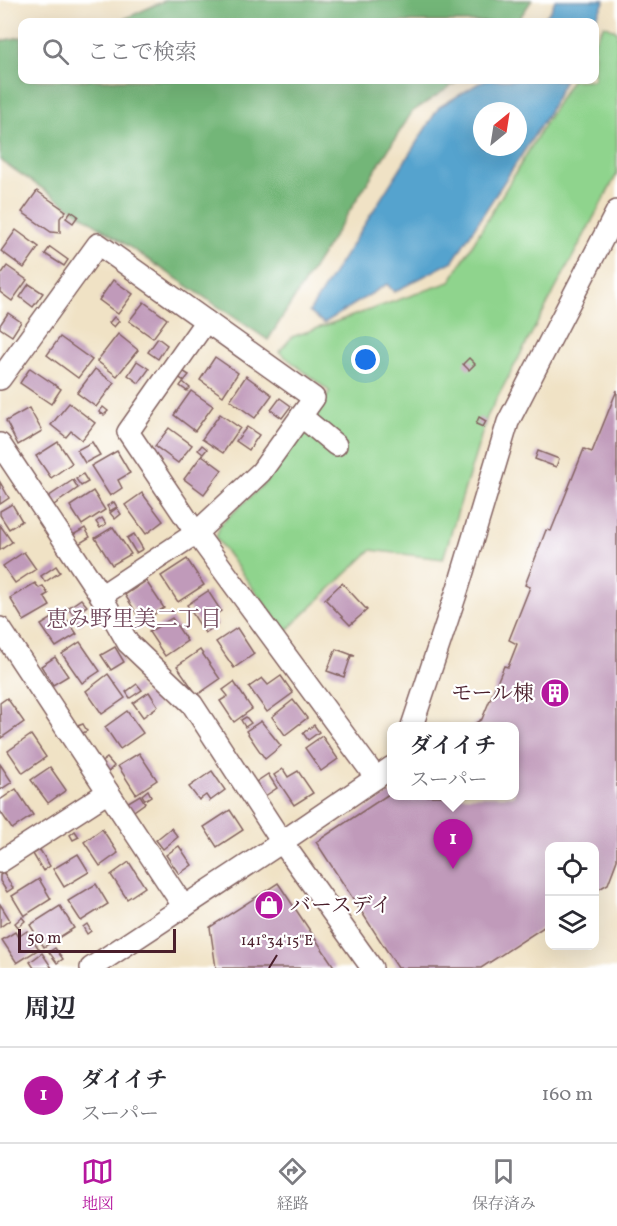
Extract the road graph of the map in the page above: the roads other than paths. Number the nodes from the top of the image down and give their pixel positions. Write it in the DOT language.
graph roads {
  1 [pos="617,211"];
  2 [pos="206,321"];
  3 [pos="0,379"];
  4 [pos="301,416"];
  5 [pos="0,444"];
  6 [pos="336,445"];
  7 [pos="196,533"];
  8 [pos="101,596"];
  9 [pos="0,628"];
  10 [pos="413,722"];
  11 [pos="384,772"];
  12 [pos="108,792"];
  13 [pos="282,842"];
  14 [pos="0,862"];
  15 [pos="184,907"];
  16 [pos="91,968"];
  17 [pos="372,968"];
  1 -- 10 [label="street"];
  2 -- 3 [label="street"];
  2 -- 4 [label="street"];
  2 -- 7 [label="street"];
  4 -- 6 [label="street"];
  4 -- 7 [label="street"];
  5 -- 8 [label="street"];
  7 -- 8 [label="street"];
  7 -- 11 [label="street"];
  8 -- 13 [label="street"];
  9 -- 12 [label="street"];
  11 -- 13 [label="street"];
  12 -- 14 [label="street"];
  12 -- 15 [label="street"];
  13 -- 15 [label="street"];
  13 -- 17 [label="street"];
  15 -- 16 [label="street"];
}
